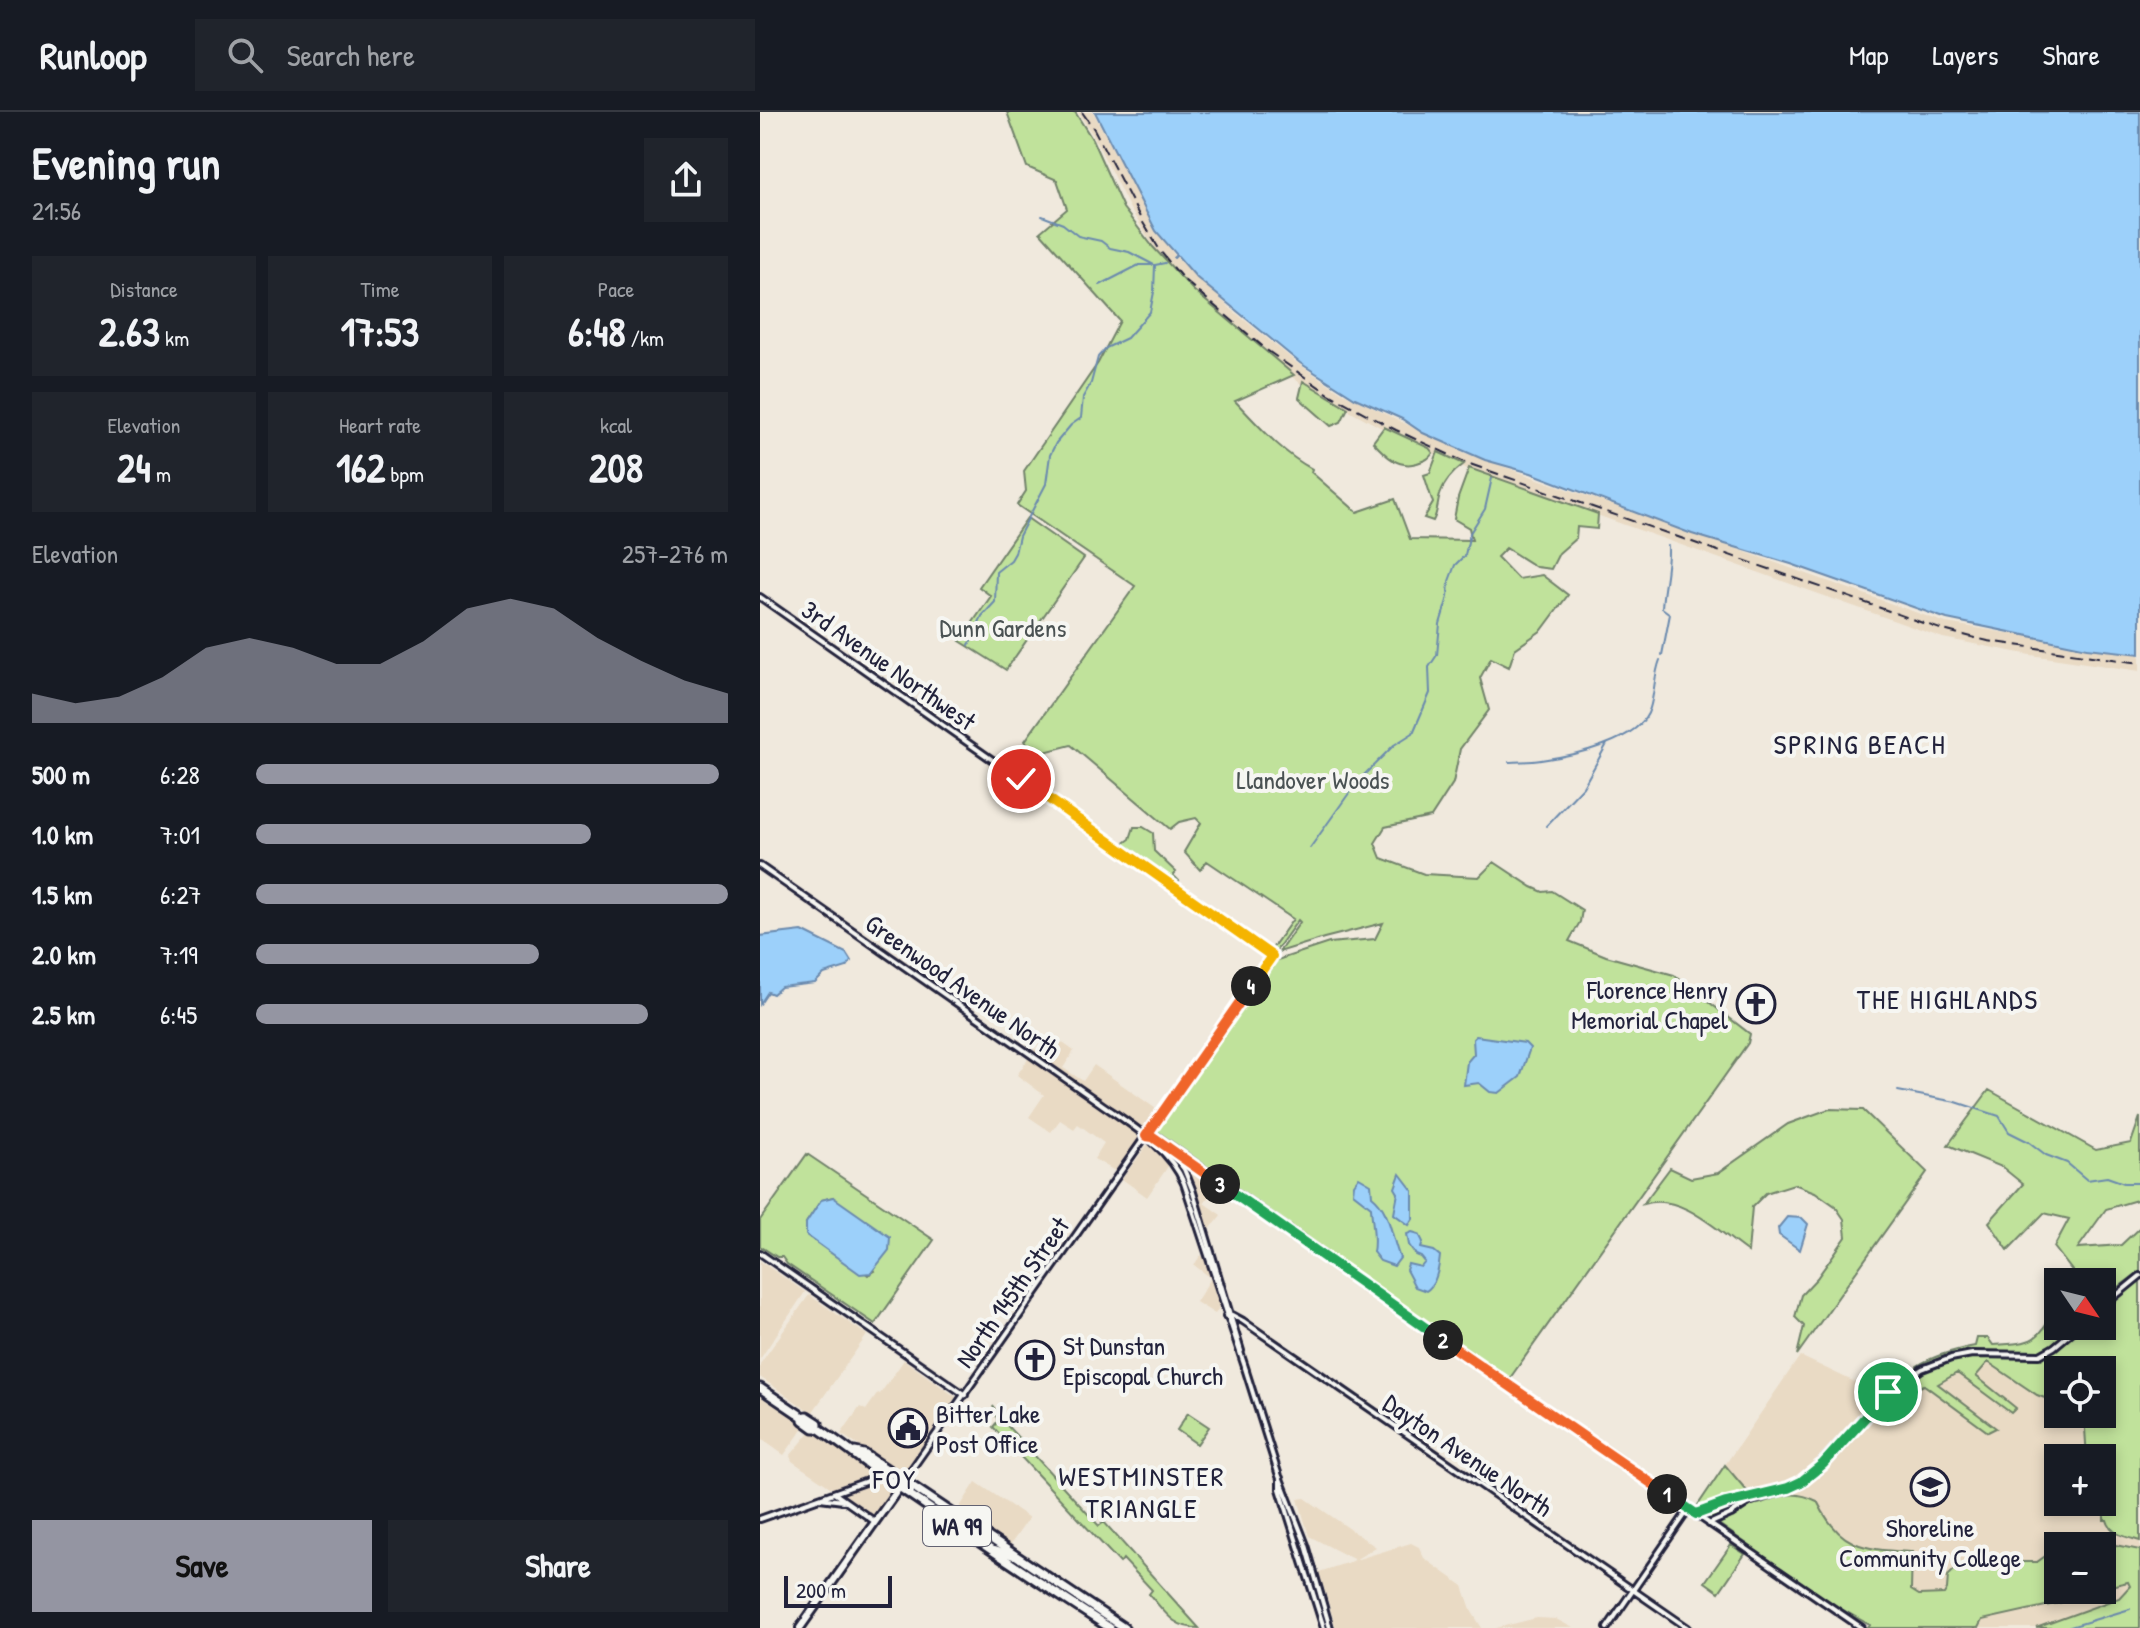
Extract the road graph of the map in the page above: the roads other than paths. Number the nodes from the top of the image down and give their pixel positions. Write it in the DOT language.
graph roads {
  1 [pos="760,597"];
  2 [pos="760,866"];
  3 [pos="1272,956"];
  4 [pos="1146,1136"];
  5 [pos="1170,1151"];
  6 [pos="1175,1165"];
  7 [pos="1184,1169"];
  8 [pos="1201,1171"];
  9 [pos="760,1253"];
  10 [pos="2140,1276"];
  11 [pos="2116,1296"];
  12 [pos="1229,1316"];
  13 [pos="2062,1340"];
  14 [pos="760,1388"];
  15 [pos="965,1395"];
  16 [pos="854,1452"];
  17 [pos="877,1472"];
  18 [pos="1279,1476"];
  19 [pos="902,1484"];
  20 [pos="1788,1488"];
  21 [pos="834,1493"];
  22 [pos="817,1498"];
  23 [pos="849,1503"];
  24 [pos="1715,1507"];
  25 [pos="1689,1509"];
  26 [pos="1696,1514"];
  27 [pos="760,1519"];
  28 [pos="875,1521"];
  29 [pos="1708,1523"];
  30 [pos="993,1551"];
  31 [pos="1013,1556"];
  32 [pos="1019,1568"];
  33 [pos="1038,1573"];
  34 [pos="1632,1590"];
  35 [pos="1072,1594"];
  36 [pos="1060,1595"];
  37 [pos="1083,1610"];
  38 [pos="1104,1615"];
  39 [pos="800,1628"];
  40 [pos="1110,1628"];
  41 [pos="1124,1628"];
  42 [pos="1324,1628"];
  43 [pos="1330,1628"];
  44 [pos="1607,1628"];
  45 [pos="1688,1628"];
  46 [pos="1862,1628"];
  1 -- 3 [label="street, 3rd Avenue Northwest"];
  2 -- 4 [label="street, Greenwood Avenue North"];
  3 -- 4 [label="street, North 145th Street"];
  4 -- 5 [label="street, Greenwood Avenue North"];
  4 -- 6 [label="street, Greenwood Avenue North"];
  4 -- 15 [label="street, North 145th Street"];
  5 -- 7 [label="street"];
  5 -- 8 [label="street, Greenwood Avenue North"];
  6 -- 7 [label="street, Greenwood Avenue North"];
  6 -- 12 [label="street"];
  7 -- 8 [label="street, Greenwood Avenue North"];
  7 -- 12 [label="street"];
  8 -- 25 [label="street, Greenwood Avenue North"];
  9 -- 15 [label="street"];
  10 -- 11 [label="street"];
  12 -- 18 [label="street"];
  12 -- 34 [label="street, Dayton Avenue North"];
  13 -- 20 [label="street"];
  14 -- 16 [label="highway, WA 99"];
  15 -- 19 [label="street, North 145th Street"];
  16 -- 17 [label="highway, WA 99"];
  16 -- 19 [label="highway, WA 99"];
  17 -- 19 [label="highway, WA 99"];
  17 -- 21 [label="street"];
  18 -- 42 [label="street"];
  18 -- 43 [label="street"];
  19 -- 28 [label="main road, North 145th Street"];
  19 -- 30 [label="highway, WA 99"];
  19 -- 31 [label="highway, WA 99"];
  20 -- 24 [label="street"];
  20 -- 29 [label="street"];
  21 -- 22 [label="street"];
  21 -- 23 [label="street"];
  22 -- 23 [label="street"];
  22 -- 27 [label="street"];
  23 -- 28 [label="street"];
  24 -- 26 [label="street"];
  24 -- 29 [label="street"];
  25 -- 26 [label="street, Greenwood Avenue North"];
  25 -- 34 [label="street"];
  26 -- 29 [label="street, Greenwood Avenue North"];
  28 -- 39 [label="main road, North 145th Street"];
  29 -- 46 [label="street, Greenwood Avenue North"];
  30 -- 31 [label="main road"];
  30 -- 32 [label="highway, WA 99"];
  31 -- 33 [label="highway, WA 99"];
  32 -- 33 [label="main road"];
  32 -- 36 [label="highway, WA 99"];
  33 -- 35 [label="highway, WA 99"];
  34 -- 44 [label="street"];
  34 -- 45 [label="street, Dayton Avenue North"];
  35 -- 36 [label="main road"];
  35 -- 38 [label="highway, WA 99"];
  36 -- 37 [label="highway, WA 99"];
  37 -- 38 [label="main road"];
  37 -- 40 [label="highway, WA 99"];
  38 -- 41 [label="highway, WA 99"];
}
